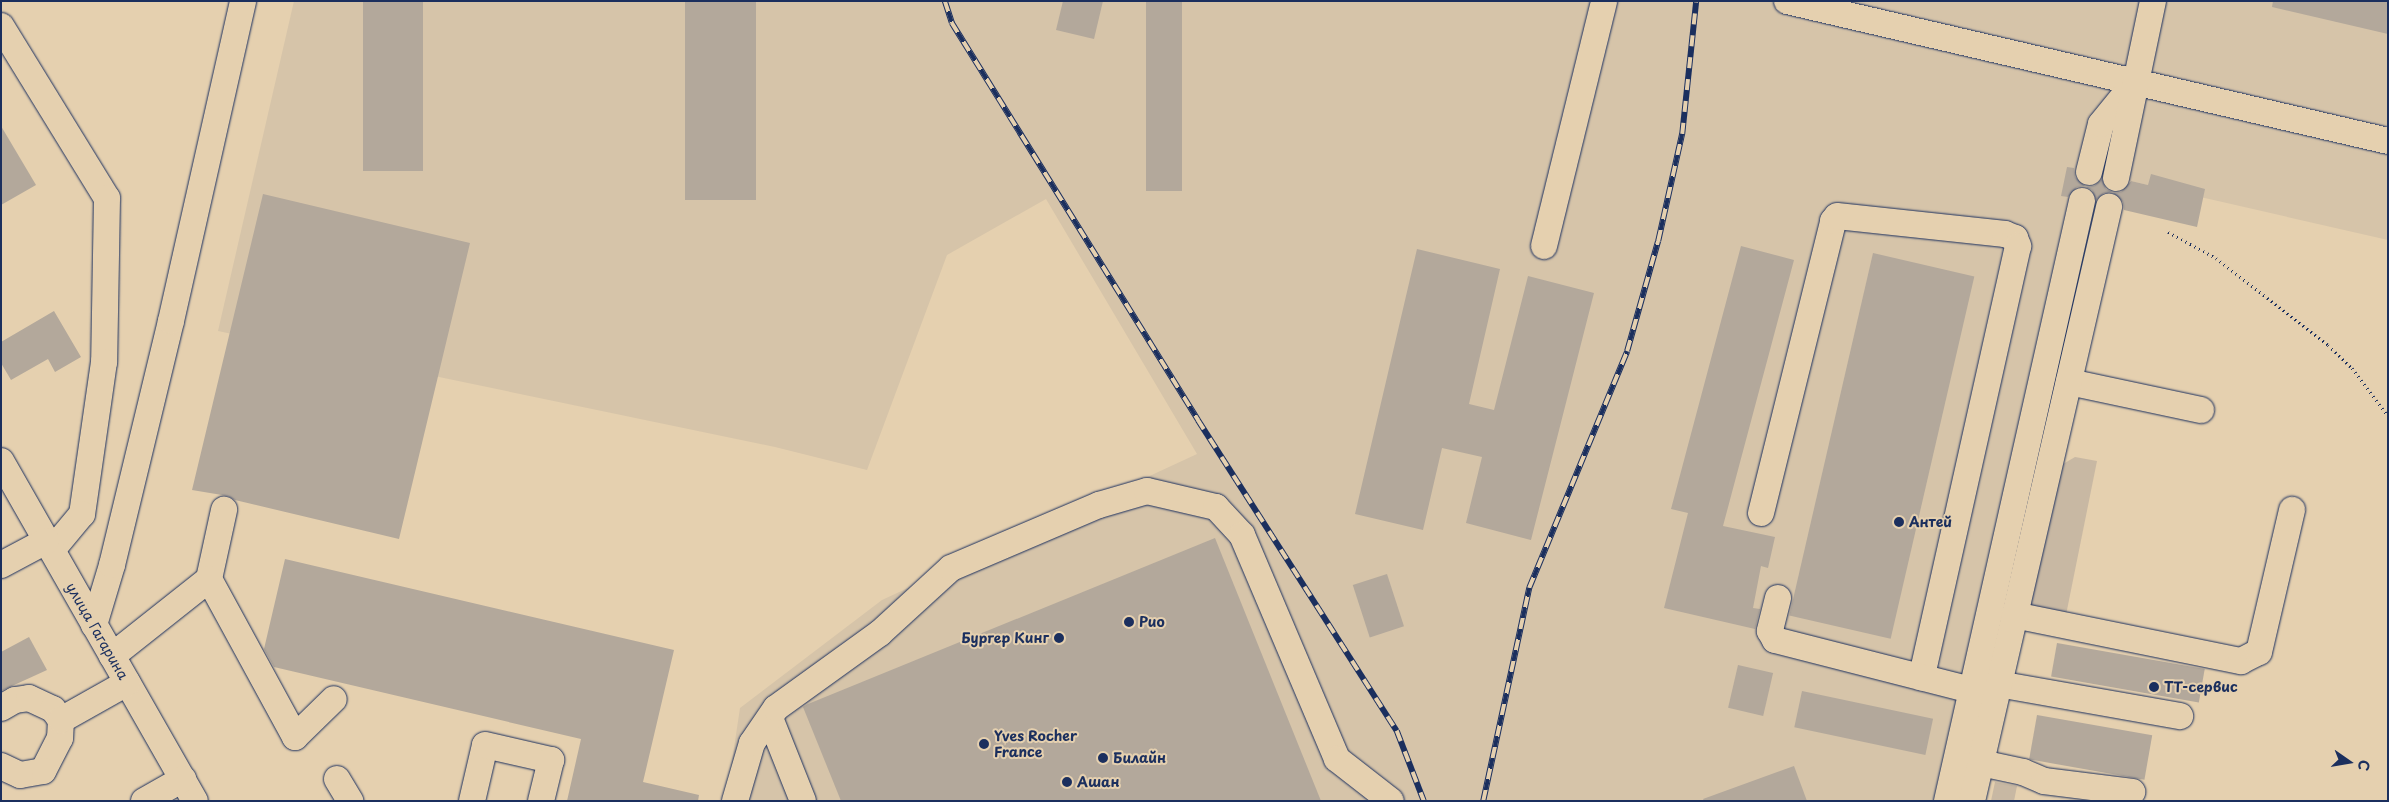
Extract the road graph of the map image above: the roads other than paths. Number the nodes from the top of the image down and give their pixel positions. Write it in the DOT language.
graph roads {
  1 [pos="243,1"];
  2 [pos="1604,1"];
  3 [pos="1787,1"];
  4 [pos="2153,1"];
  5 [pos="1,26"];
  6 [pos="2134,84"];
  7 [pos="2388,142"];
  8 [pos="2089,172"];
  9 [pos="2116,178"];
  10 [pos="2082,201"];
  11 [pos="2109,207"];
  12 [pos="1544,246"];
  13 [pos="2069,382"];
  14 [pos="2201,410"];
  15 [pos="1,461"];
  16 [pos="224,510"];
  17 [pos="2292,510"];
  18 [pos="1760,513"];
  19 [pos="49,545"];
  20 [pos="1,565"];
  21 [pos="209,579"];
  22 [pos="1778,598"];
  23 [pos="2014,615"];
  24 [pos="94,625"];
  25 [pos="112,656"];
  26 [pos="1922,677"];
  27 [pos="127,684"];
  28 [pos="1988,690"];
  29 [pos="334,699"];
  30 [pos="1,708"];
  31 [pos="2180,716"];
  32 [pos="770,718"];
  33 [pos="61,720"];
  34 [pos="1981,763"];
  35 [pos="1,766"];
  36 [pos="189,790"];
  37 [pos="2132,792"];
  38 [pos="144,801"];
  39 [pos="472,801"];
  40 [pos="541,801"];
  41 [pos="735,801"];
  42 [pos="803,801"];
  43 [pos="1391,801"];
  44 [pos="1947,801"];
  45 [pos="1972,801"];
  1 -- 24 [label="street"];
  2 -- 12 [label="street"];
  3 -- 6 [label="street"];
  4 -- 6 [label="street"];
  5 -- 19 [label="street"];
  6 -- 7 [label="street"];
  6 -- 8 [label="street"];
  6 -- 9 [label="street"];
  10 -- 28 [label="street"];
  11 -- 13 [label="street"];
  13 -- 14 [label="street"];
  13 -- 23 [label="street"];
  15 -- 19 [label="street, улица Гагарина"];
  16 -- 21 [label="street"];
  17 -- 23 [label="street"];
  18 -- 26 [label="street"];
  19 -- 20 [label="street"];
  19 -- 24 [label="street, улица Гагарина"];
  21 -- 25 [label="street"];
  21 -- 29 [label="street"];
  22 -- 26 [label="street"];
  23 -- 28 [label="street"];
  24 -- 25 [label="street, улица Гагарина"];
  25 -- 27 [label="street, улица Гагарина"];
  26 -- 28 [label="street"];
  27 -- 33 [label="street"];
  27 -- 36 [label="street, улица Гагарина"];
  28 -- 31 [label="street"];
  28 -- 34 [label="street"];
  28 -- 44 [label="street"];
  30 -- 33 [label="street"];
  32 -- 41 [label="street"];
  32 -- 42 [label="street"];
  32 -- 43 [label="street"];
  33 -- 35 [label="street"];
  34 -- 37 [label="street"];
  34 -- 45 [label="street"];
  36 -- 38 [label="street"];
  39 -- 40 [label="street"];
}
